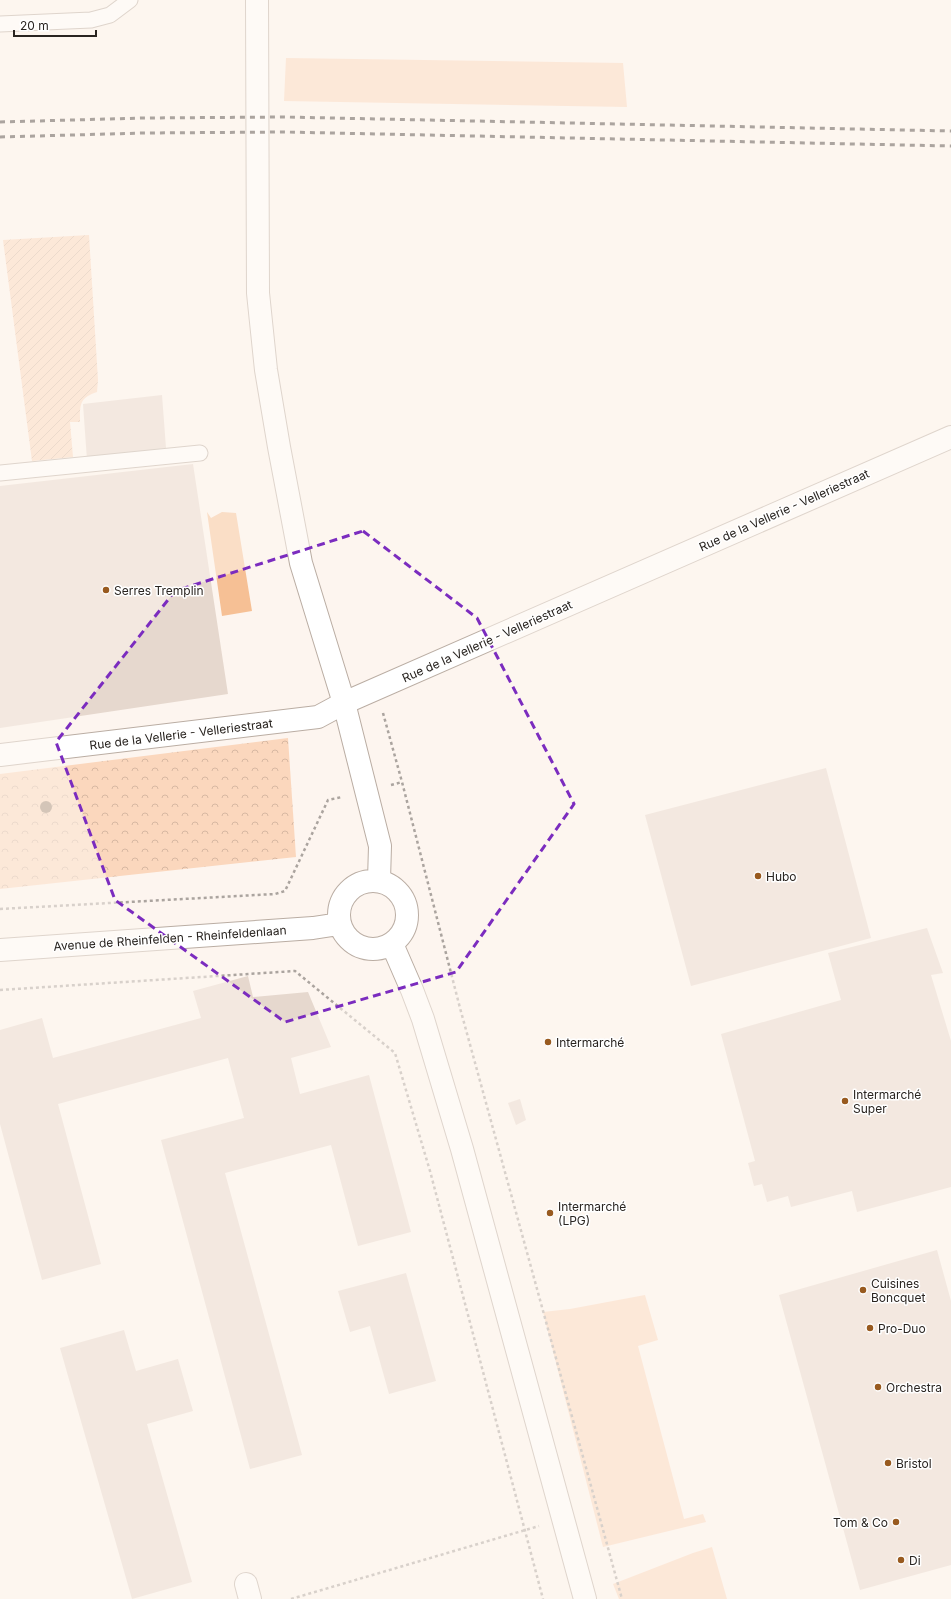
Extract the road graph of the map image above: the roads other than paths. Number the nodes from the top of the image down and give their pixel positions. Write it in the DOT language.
graph roads {
  1 [pos="130,0"];
  2 [pos="257,0"];
  3 [pos="0,24"];
  4 [pos="951,437"];
  5 [pos="200,453"];
  6 [pos="0,473"];
  7 [pos="344,704"];
  8 [pos="0,755"];
  9 [pos="379,880"];
  10 [pos="339,924"];
  11 [pos="392,944"];
  12 [pos="0,950"];
  13 [pos="585,1599"];
  1 -- 3 [label="lane"];
  2 -- 7 [label="main road"];
  4 -- 7 [label="main road, Rue de la Vellerie - Velleriestraat"];
  5 -- 6 [label="lane"];
  7 -- 8 [label="main road, Rue de la Vellerie - Velleriestraat"];
  7 -- 9 [label="main road"];
  9 -- 10 [label="main road"];
  9 -- 11 [label="main road"];
  10 -- 11 [label="main road"];
  10 -- 12 [label="main road, Avenue de Rheinfelden - Rheinfeldenlaan"];
  11 -- 13 [label="main road"];
}
